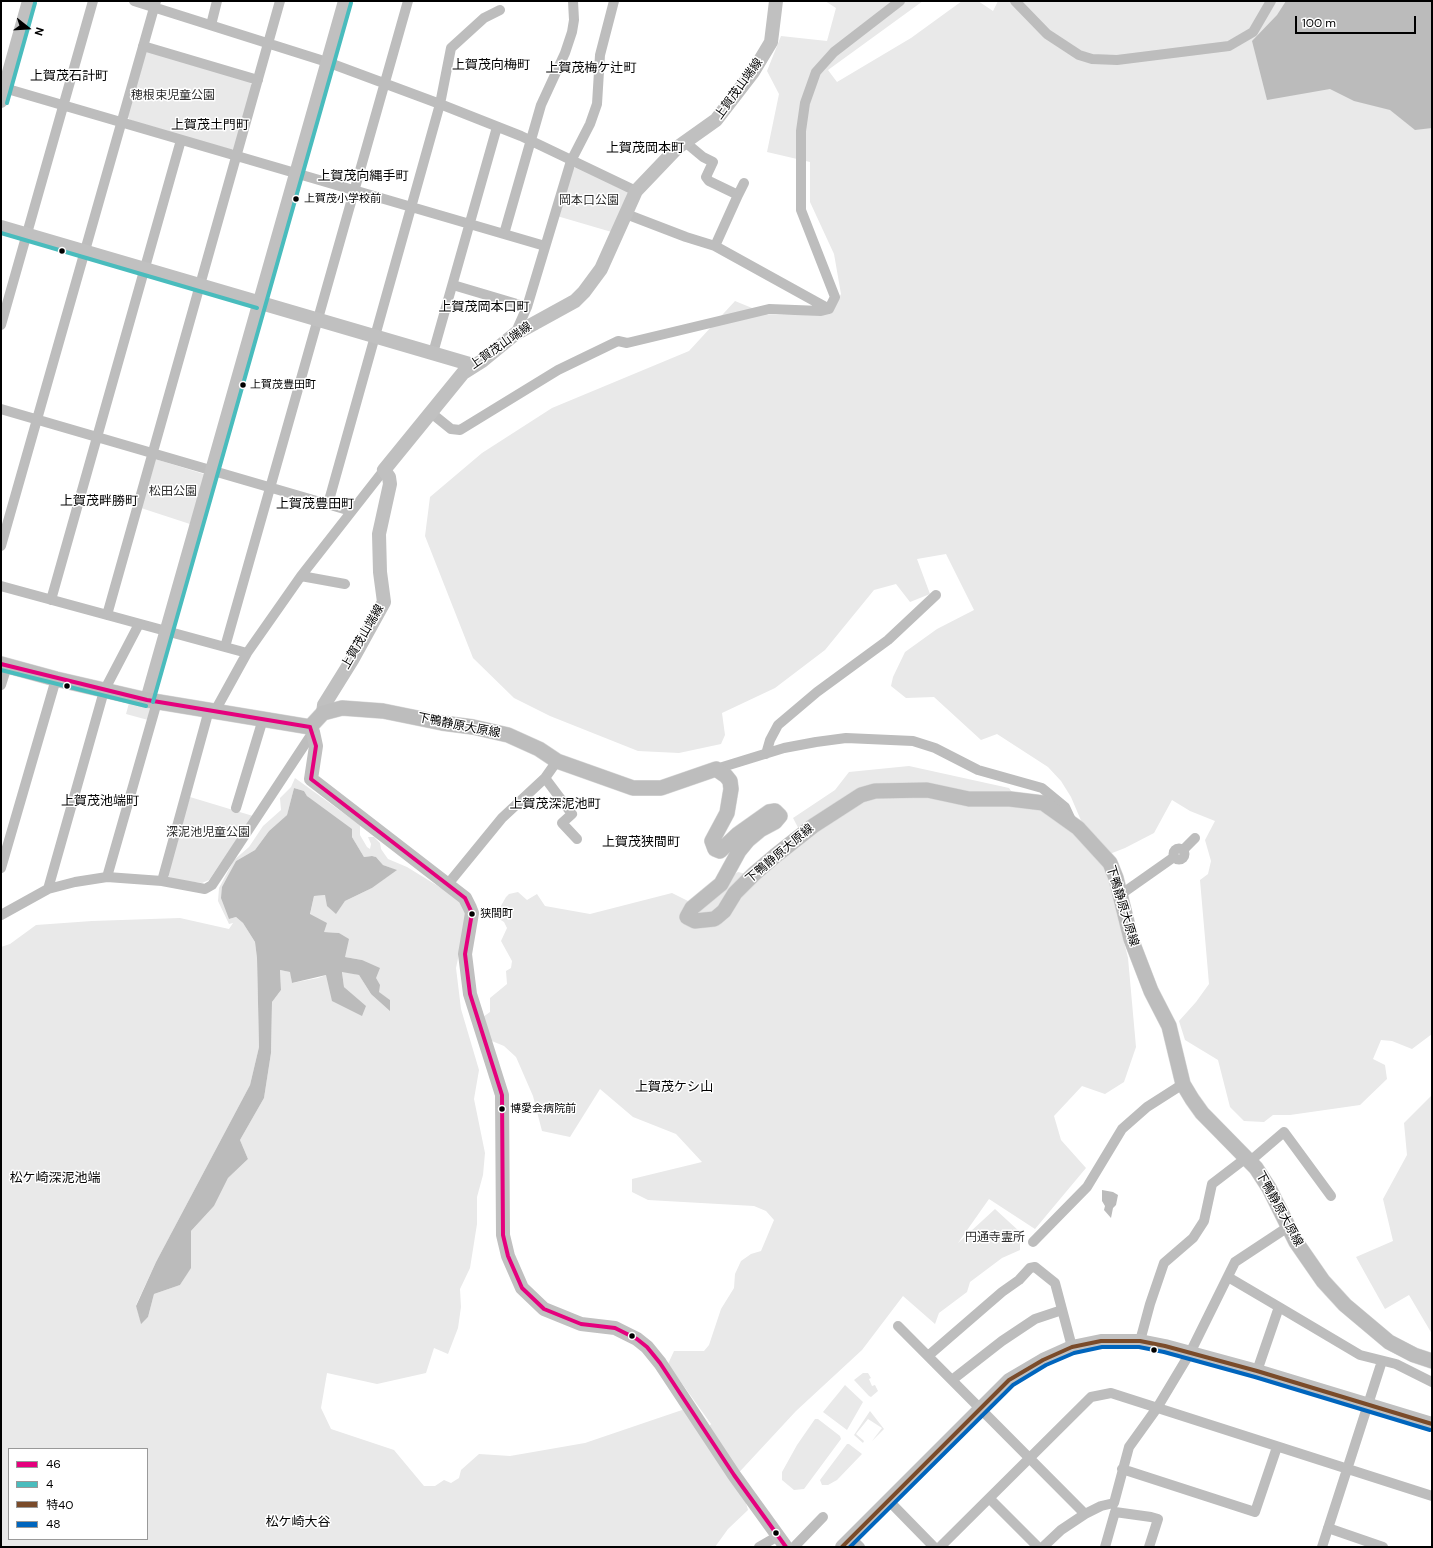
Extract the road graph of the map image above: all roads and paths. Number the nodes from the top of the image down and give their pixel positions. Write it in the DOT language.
graph roads {
  1 [pos="29,1"];
  2 [pos="92,1"];
  3 [pos="134,1"];
  4 [pos="218,1"];
  5 [pos="280,1"];
  6 [pos="345,1"];
  7 [pos="408,1"];
  8 [pos="573,1"];
  9 [pos="614,1"];
  10 [pos="776,1"];
  11 [pos="900,1"];
  12 [pos="1015,1"];
  13 [pos="1272,1"];
  14 [pos="155,4"];
  15 [pos="500,10"];
  16 [pos="211,24"];
  17 [pos="268,44"];
  18 [pos="143,46"];
  19 [pos="328,62"];
  20 [pos="258,80"];
  21 [pos="385,83"];
  22 [pos="2,92"];
  23 [pos="440,104"];
  24 [pos="63,105"];
  25 [pos="122,122"];
  26 [pos="497,127"];
  27 [pos="181,140"];
  28 [pos="531,140"];
  29 [pos="686,142"];
  30 [pos="237,156"];
  31 [pos="571,160"];
  32 [pos="296,173"];
  33 [pos="744,183"];
  34 [pos="354,190"];
  35 [pos="636,191"];
  36 [pos="738,195"];
  37 [pos="411,207"];
  38 [pos="626,214"];
  39 [pos="470,224"];
  40 [pos="1,227"];
  41 [pos="26,234"];
  42 [pos="504,234"];
  43 [pos="545,246"];
  44 [pos="715,246"];
  45 [pos="85,252"];
  46 [pos="144,269"];
  47 [pos="200,285"];
  48 [pos="453,285"];
  49 [pos="259,302"];
  50 [pos="527,307"];
  51 [pos="829,309"];
  52 [pos="318,320"];
  53 [pos="1,325"];
  54 [pos="515,334"];
  55 [pos="375,336"];
  56 [pos="433,353"];
  57 [pos="473,365"];
  58 [pos="1,409"];
  59 [pos="430,412"];
  60 [pos="37,420"];
  61 [pos="96,437"];
  62 [pos="153,453"];
  63 [pos="211,470"];
  64 [pos="384,470"];
  65 [pos="270,488"];
  66 [pos="328,504"];
  67 [pos="351,511"];
  68 [pos="1,546"];
  69 [pos="301,576"];
  70 [pos="344,584"];
  71 [pos="1,586"];
  72 [pos="936,595"];
  73 [pos="50,600"];
  74 [pos="107,615"];
  75 [pos="139,624"];
  76 [pos="167,631"];
  77 [pos="225,647"];
  78 [pos="247,653"];
  79 [pos="4,665"];
  80 [pos="56,679"];
  81 [pos="1,686"];
  82 [pos="104,691"];
  83 [pos="152,701"];
  84 [pos="212,710"];
  85 [pos="323,713"];
  86 [pos="263,719"];
  87 [pos="312,729"];
  88 [pos="766,754"];
  89 [pos="557,760"];
  90 [pos="716,769"];
  91 [pos="545,778"];
  92 [pos="236,808"];
  93 [pos="1073,824"];
  94 [pos="1195,838"];
  95 [pos="577,839"];
  96 [pos="1,868"];
  97 [pos="107,877"];
  98 [pos="162,881"];
  99 [pos="448,884"];
  100 [pos="48,889"];
  101 [pos="1120,895"];
  102 [pos="1,915"];
  103 [pos="1182,1084"];
  104 [pos="1248,1160"];
  105 [pos="1331,1196"];
  106 [pos="1288,1227"];
  107 [pos="1033,1242"];
  108 [pos="1228,1277"];
  109 [pos="1279,1307"];
  110 [pos="1062,1310"];
  111 [pos="898,1326"];
  112 [pos="1140,1341"];
  113 [pos="1072,1347"];
  114 [pos="1190,1353"];
  115 [pos="928,1356"];
  116 [pos="1382,1361"];
  117 [pos="1432,1361"];
  118 [pos="1257,1371"];
  119 [pos="952,1380"];
  120 [pos="1432,1382"];
  121 [pos="1368,1405"];
  122 [pos="1157,1408"];
  123 [pos="980,1409"];
  124 [pos="1432,1424"];
  125 [pos="1277,1447"];
  126 [pos="1029,1458"];
  127 [pos="1122,1469"];
  128 [pos="1346,1470"];
  129 [pos="1432,1496"];
  130 [pos="990,1499"];
  131 [pos="888,1500"];
  132 [pos="1115,1508"];
  133 [pos="1085,1514"];
  134 [pos="823,1517"];
  135 [pos="1328,1528"];
  136 [pos="782,1542"];
  137 [pos="851,1544"];
  138 [pos="759,1547"];
  139 [pos="794,1547"];
  140 [pos="934,1547"];
  141 [pos="940,1547"];
  142 [pos="1038,1547"];
  143 [pos="1043,1547"];
  144 [pos="1105,1547"];
  145 [pos="1149,1547"];
  146 [pos="1322,1547"];
  147 [pos="1383,1547"];
  1 -- 22 [label="street"];
  2 -- 24 [label="street"];
  3 -- 14 [label="street"];
  4 -- 16 [label="street"];
  5 -- 17 [label="street"];
  6 -- 19 [label="street"];
  7 -- 21 [label="street"];
  8 -- 28 [label="street"];
  9 -- 31 [label="street"];
  10 -- 29 [label="street, 上賀茂山端線"];
  11 -- 51 [label="street"];
  12 -- 13 [label="street"];
  14 -- 16 [label="street"];
  14 -- 18 [label="street"];
  15 -- 23 [label="street"];
  16 -- 17 [label="street"];
  17 -- 19 [label="street"];
  17 -- 20 [label="street"];
  18 -- 20 [label="street"];
  18 -- 25 [label="street"];
  19 -- 21 [label="street"];
  19 -- 32 [label="street"];
  20 -- 30 [label="street"];
  21 -- 23 [label="street"];
  21 -- 34 [label="street"];
  22 -- 24 [label="street"];
  23 -- 26 [label="street"];
  23 -- 37 [label="street"];
  24 -- 25 [label="street"];
  24 -- 41 [label="street"];
  25 -- 27 [label="street"];
  25 -- 45 [label="street"];
  26 -- 28 [label="street"];
  26 -- 39 [label="street"];
  27 -- 30 [label="street"];
  27 -- 46 [label="street"];
  28 -- 31 [label="street"];
  28 -- 42 [label="street"];
  29 -- 35 [label="street, 上賀茂山端線"];
  29 -- 36 [label="street"];
  30 -- 32 [label="street"];
  30 -- 47 [label="street"];
  31 -- 35 [label="street"];
  31 -- 43 [label="street"];
  32 -- 34 [label="street"];
  32 -- 49 [label="street"];
  33 -- 36 [label="street"];
  34 -- 37 [label="street"];
  34 -- 52 [label="street"];
  35 -- 38 [label="street, 上賀茂山端線"];
  36 -- 44 [label="street"];
  37 -- 39 [label="street"];
  37 -- 55 [label="street"];
  38 -- 44 [label="street"];
  38 -- 54 [label="street, 上賀茂山端線"];
  39 -- 42 [label="street"];
  39 -- 48 [label="street"];
  40 -- 41 [label="street"];
  41 -- 45 [label="street"];
  41 -- 53 [label="street"];
  42 -- 43 [label="street"];
  43 -- 50 [label="street"];
  44 -- 51 [label="street"];
  45 -- 46 [label="street"];
  45 -- 60 [label="street"];
  46 -- 47 [label="street"];
  46 -- 61 [label="street"];
  47 -- 49 [label="street"];
  47 -- 62 [label="street"];
  48 -- 50 [label="street"];
  48 -- 56 [label="street"];
  49 -- 52 [label="street"];
  49 -- 63 [label="street"];
  50 -- 54 [label="street"];
  51 -- 59 [label="street"];
  52 -- 55 [label="street"];
  52 -- 65 [label="street"];
  54 -- 57 [label="street, 上賀茂山端線"];
  55 -- 56 [label="street"];
  55 -- 66 [label="street"];
  56 -- 57 [label="street"];
  57 -- 59 [label="street, 上賀茂山端線"];
  58 -- 60 [label="street"];
  59 -- 64 [label="street, 上賀茂山端線"];
  60 -- 61 [label="street"];
  60 -- 68 [label="street"];
  61 -- 62 [label="street"];
  61 -- 73 [label="street"];
  62 -- 63 [label="street"];
  62 -- 74 [label="street"];
  63 -- 65 [label="street"];
  63 -- 76 [label="street"];
  64 -- 67 [label="street"];
  64 -- 85 [label="street, 上賀茂山端線"];
  65 -- 66 [label="street"];
  65 -- 77 [label="street"];
  66 -- 67 [label="street"];
  67 -- 69 [label="street"];
  69 -- 70 [label="street"];
  69 -- 78 [label="street"];
  71 -- 73 [label="street"];
  72 -- 88 [label="street"];
  73 -- 74 [label="street"];
  74 -- 75 [label="street"];
  75 -- 76 [label="street"];
  75 -- 82 [label="street"];
  76 -- 77 [label="street"];
  76 -- 83 [label="street"];
  77 -- 78 [label="street"];
  78 -- 84 [label="street"];
  79 -- 80 [label="main road"];
  79 -- 81 [label="street"];
  80 -- 82 [label="main road"];
  80 -- 96 [label="street"];
  82 -- 83 [label="main road"];
  82 -- 100 [label="street"];
  83 -- 84 [label="main road"];
  83 -- 97 [label="street"];
  84 -- 86 [label="main road"];
  84 -- 98 [label="street"];
  85 -- 87 [label="main road"];
  85 -- 89 [label="main road, 下鴨静原大原線"];
  86 -- 87 [label="main road"];
  86 -- 92 [label="street"];
  87 -- 98 [label="street"];
  87 -- 99 [label="street"];
  88 -- 90 [label="street"];
  88 -- 93 [label="street"];
  89 -- 90 [label="main road, 下鴨静原大原線"];
  89 -- 91 [label="street"];
  90 -- 93 [label="main road, 下鴨静原大原線"];
  91 -- 95 [label="street"];
  91 -- 99 [label="street"];
  93 -- 101 [label="main road, 下鴨静原大原線"];
  94 -- 101 [label="street"];
  97 -- 98 [label="street"];
  97 -- 100 [label="street"];
  99 -- 136 [label="street"];
  100 -- 102 [label="street"];
  101 -- 103 [label="main road, 下鴨静原大原線"];
  103 -- 104 [label="main road, 下鴨静原大原線"];
  103 -- 107 [label="street"];
  104 -- 105 [label="street"];
  104 -- 106 [label="main road, 下鴨静原大原線"];
  104 -- 112 [label="street"];
  106 -- 108 [label="street"];
  106 -- 117 [label="main road, 下鴨静原大原線"];
  108 -- 109 [label="street"];
  108 -- 114 [label="street"];
  109 -- 116 [label="street"];
  109 -- 118 [label="street"];
  110 -- 113 [label="street"];
  110 -- 115 [label="street"];
  110 -- 119 [label="street"];
  111 -- 115 [label="street"];
  112 -- 113 [label="street"];
  112 -- 114 [label="street"];
  113 -- 123 [label="street"];
  114 -- 118 [label="street"];
  114 -- 122 [label="street"];
  115 -- 119 [label="street"];
  116 -- 120 [label="street"];
  116 -- 121 [label="street"];
  118 -- 121 [label="street"];
  119 -- 123 [label="street"];
  121 -- 124 [label="street"];
  121 -- 128 [label="street"];
  122 -- 125 [label="street"];
  122 -- 126 [label="street"];
  122 -- 127 [label="street"];
  123 -- 126 [label="street"];
  123 -- 131 [label="street"];
  125 -- 127 [label="street"];
  125 -- 128 [label="street"];
  126 -- 130 [label="street"];
  126 -- 133 [label="street"];
  127 -- 132 [label="street"];
  128 -- 129 [label="street"];
  128 -- 135 [label="street"];
  130 -- 141 [label="street"];
  130 -- 142 [label="street"];
  131 -- 137 [label="street"];
  131 -- 140 [label="street"];
  132 -- 133 [label="street"];
  132 -- 144 [label="street"];
  132 -- 145 [label="street"];
  133 -- 143 [label="street"];
  134 -- 139 [label="street"];
  135 -- 146 [label="street"];
  135 -- 147 [label="street"];
  136 -- 138 [label="street"];
}
